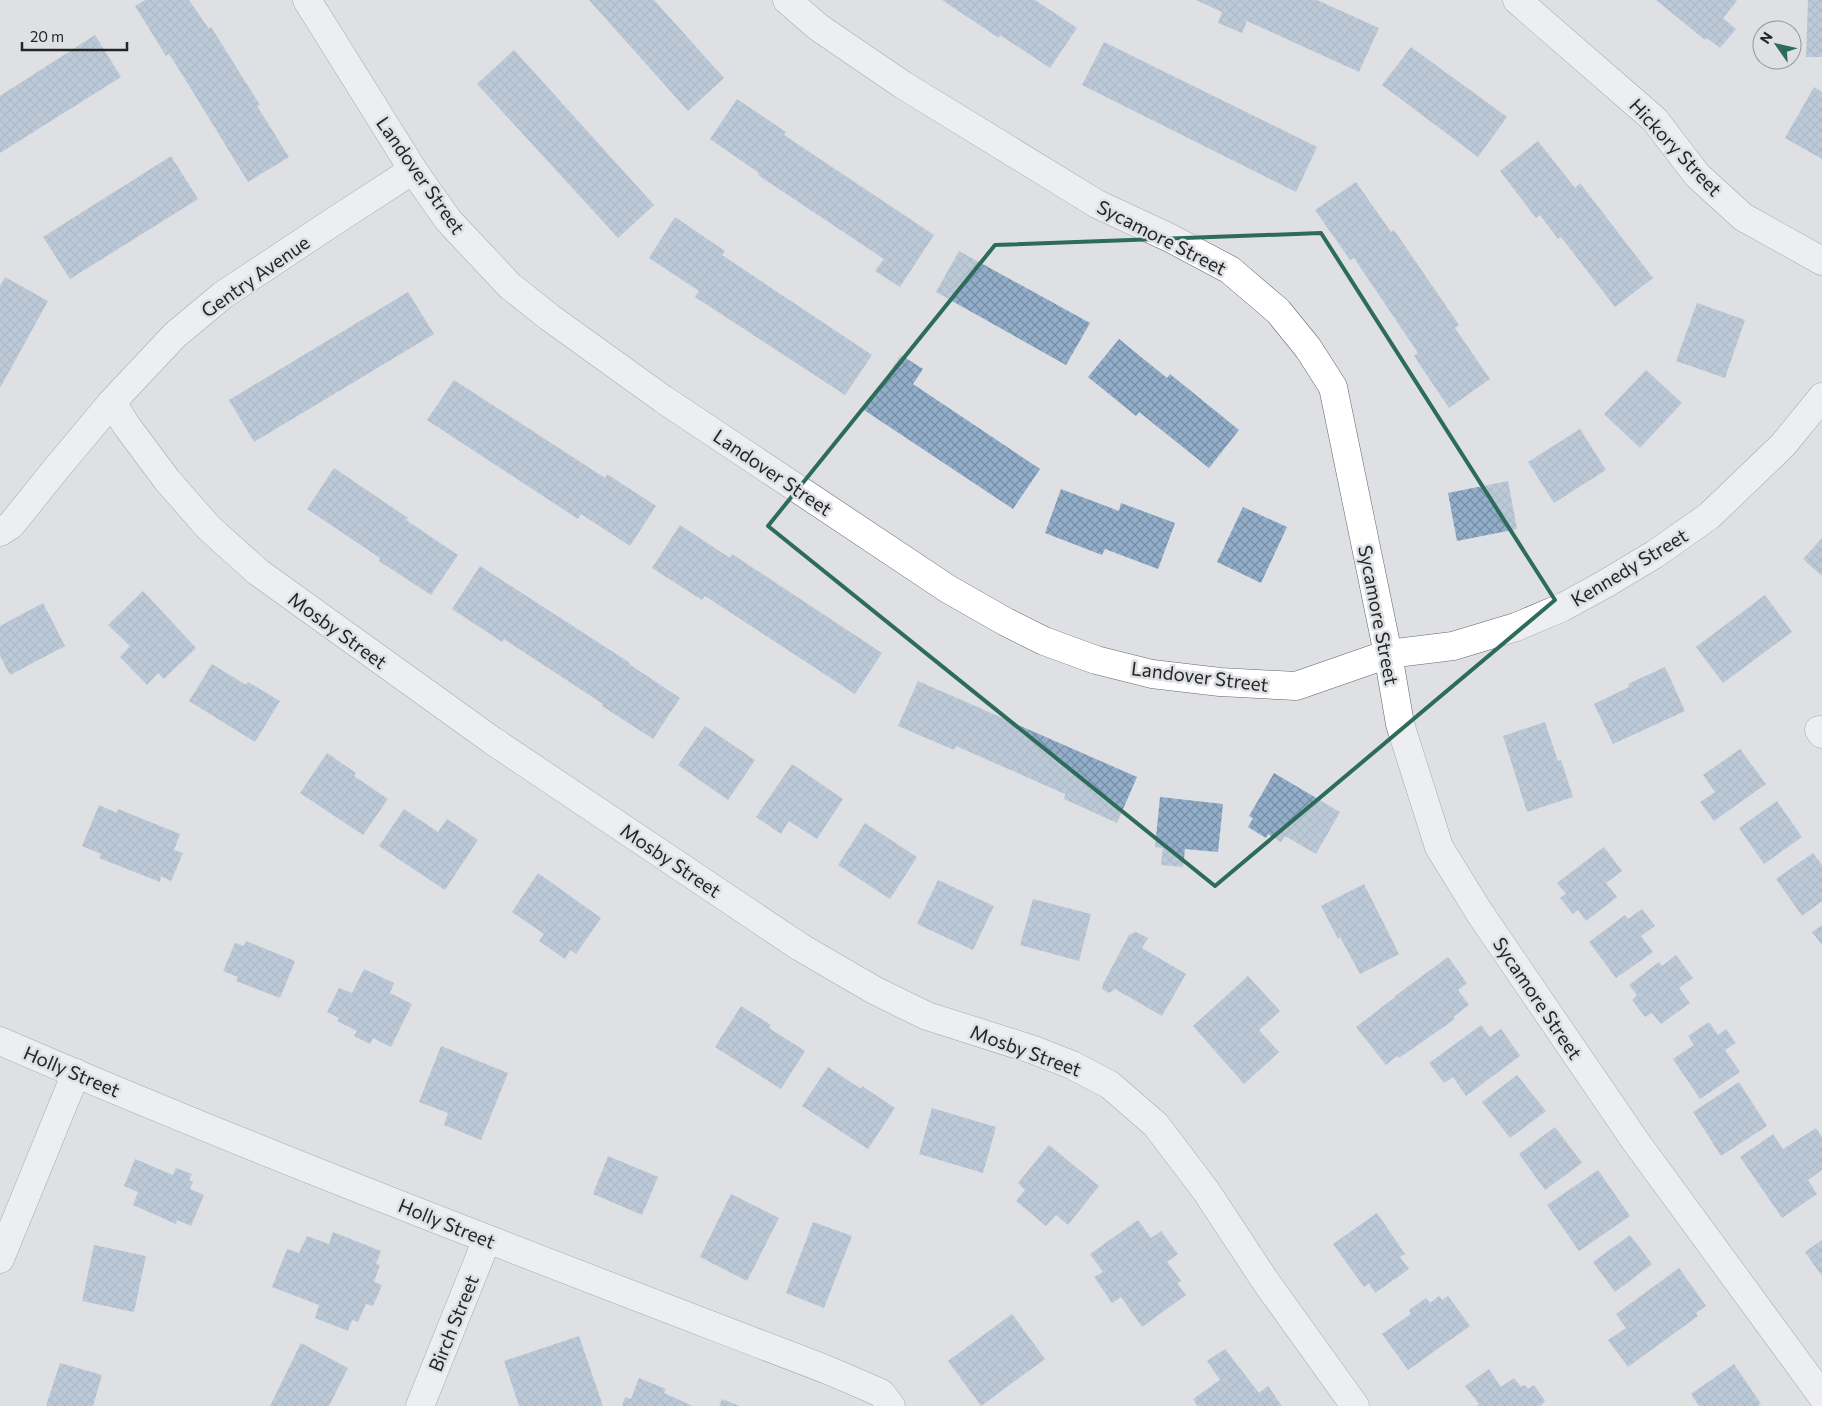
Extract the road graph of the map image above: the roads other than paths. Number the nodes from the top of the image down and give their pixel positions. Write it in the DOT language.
graph roads {
  1 [pos="306,0"];
  2 [pos="788,0"];
  3 [pos="1517,0"];
  4 [pos="414,170"];
  5 [pos="1822,261"];
  6 [pos="1822,397"];
  7 [pos="112,402"];
  8 [pos="0,532"];
  9 [pos="1388,654"];
  10 [pos="0,1041"];
  11 [pos="76,1073"];
  12 [pos="487,1239"];
  13 [pos="0,1259"];
  14 [pos="1822,1396"];
  15 [pos="420,1406"];
  16 [pos="891,1406"];
  17 [pos="1355,1406"];
  1 -- 4 [label="street, Landover Street"];
  2 -- 9 [label="street, Sycamore Street"];
  3 -- 5 [label="street, Hickory Street"];
  4 -- 7 [label="street, Gentry Avenue"];
  4 -- 9 [label="street, Landover Street"];
  6 -- 9 [label="street, Kennedy Street"];
  7 -- 8 [label="street"];
  7 -- 17 [label="street, Mosby Street"];
  9 -- 14 [label="street, Sycamore Street"];
  10 -- 11 [label="street, Holly Street"];
  11 -- 12 [label="street, Holly Street"];
  11 -- 13 [label="street"];
  12 -- 15 [label="street, Birch Street"];
  12 -- 16 [label="street, Holly Street"];
}
